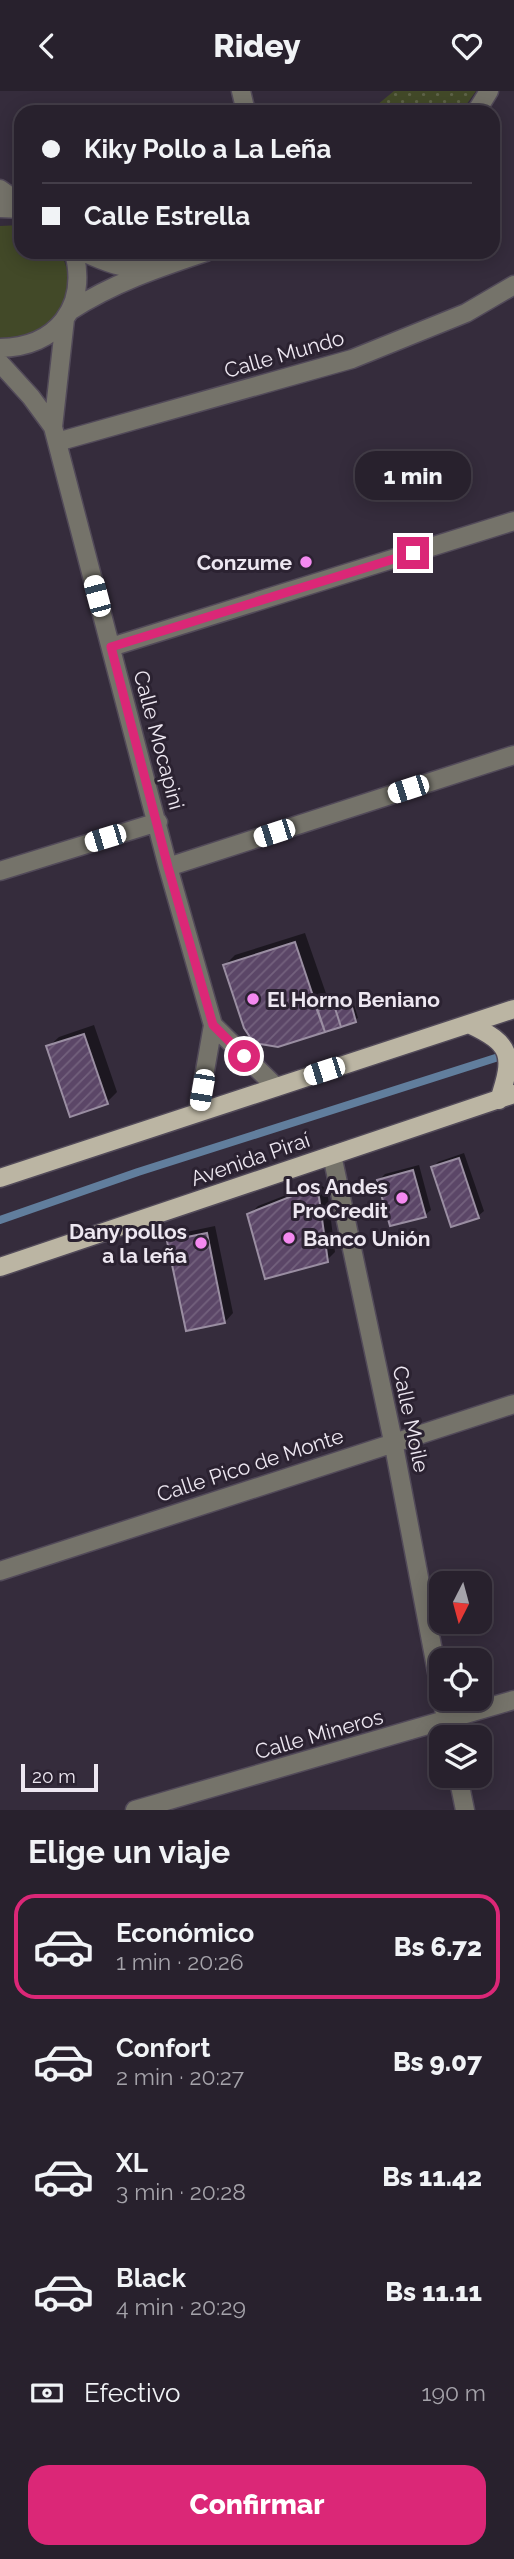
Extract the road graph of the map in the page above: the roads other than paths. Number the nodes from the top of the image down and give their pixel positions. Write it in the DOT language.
graph roads {
  1 [pos="0,190"];
  2 [pos="14,201"];
  3 [pos="75,259"];
  4 [pos="97,259"];
  5 [pos="185,259"];
  6 [pos="161,267"];
  7 [pos="514,285"];
  8 [pos="67,315"];
  9 [pos="0,348"];
  10 [pos="0,363"];
  11 [pos="55,435"];
  12 [pos="514,521"];
  13 [pos="111,647"];
  14 [pos="514,755"];
  15 [pos="158,822"];
  16 [pos="168,867"];
  17 [pos="0,871"];
  18 [pos="514,1009"];
  19 [pos="469,1024"];
  20 [pos="213,1025"];
  21 [pos="276,1087"];
  22 [pos="507,1092"];
  23 [pos="198,1111"];
  24 [pos="332,1155"];
  25 [pos="0,1178"];
  26 [pos="0,1267"];
  27 [pos="514,1404"];
  28 [pos="393,1441"];
  29 [pos="0,1571"];
  30 [pos="432,1648"];
  31 [pos="514,1700"];
  32 [pos="457,1725"];
  33 [pos="429,1734"];
  34 [pos="460,1788"];
  35 [pos="135,1810"];
  36 [pos="465,1810"];
  1 -- 2 [label="street"];
  3 -- 8 [label="street, Calle Mocapini"];
  4 -- 6 [label="street"];
  5 -- 6 [label="street"];
  6 -- 8 [label="street"];
  7 -- 11 [label="street, Calle Mundo"];
  8 -- 9 [label="street"];
  8 -- 11 [label="street, Calle Mocapini"];
  10 -- 11 [label="street, Calle Mocapini"];
  11 -- 13 [label="street, Calle Mocapini"];
  12 -- 13 [label="street"];
  13 -- 15 [label="street, Calle Mocapini"];
  14 -- 16 [label="street"];
  15 -- 16 [label="street, Calle Mocapini"];
  15 -- 17 [label="street"];
  16 -- 20 [label="street, Calle Mocapini"];
  18 -- 19 [label="main road"];
  19 -- 21 [label="main road"];
  19 -- 22 [label="main road"];
  20 -- 21 [label="street, Calle Mocapini"];
  20 -- 23 [label="street, Calle Mocapini"];
  21 -- 23 [label="main road"];
  22 -- 24 [label="main road, Avenida Piraí"];
  23 -- 25 [label="main road"];
  24 -- 26 [label="main road, Avenida Piraí"];
  24 -- 28 [label="street, Calle Moile"];
  27 -- 28 [label="street, Calle Pico de Monte"];
  28 -- 29 [label="street, Calle Pico de Monte"];
  28 -- 30 [label="street, Calle Moile"];
  31 -- 32 [label="street, Calle Mineros"];
  33 -- 35 [label="street, Calle Mineros"];
  34 -- 36 [label="street"];
}
